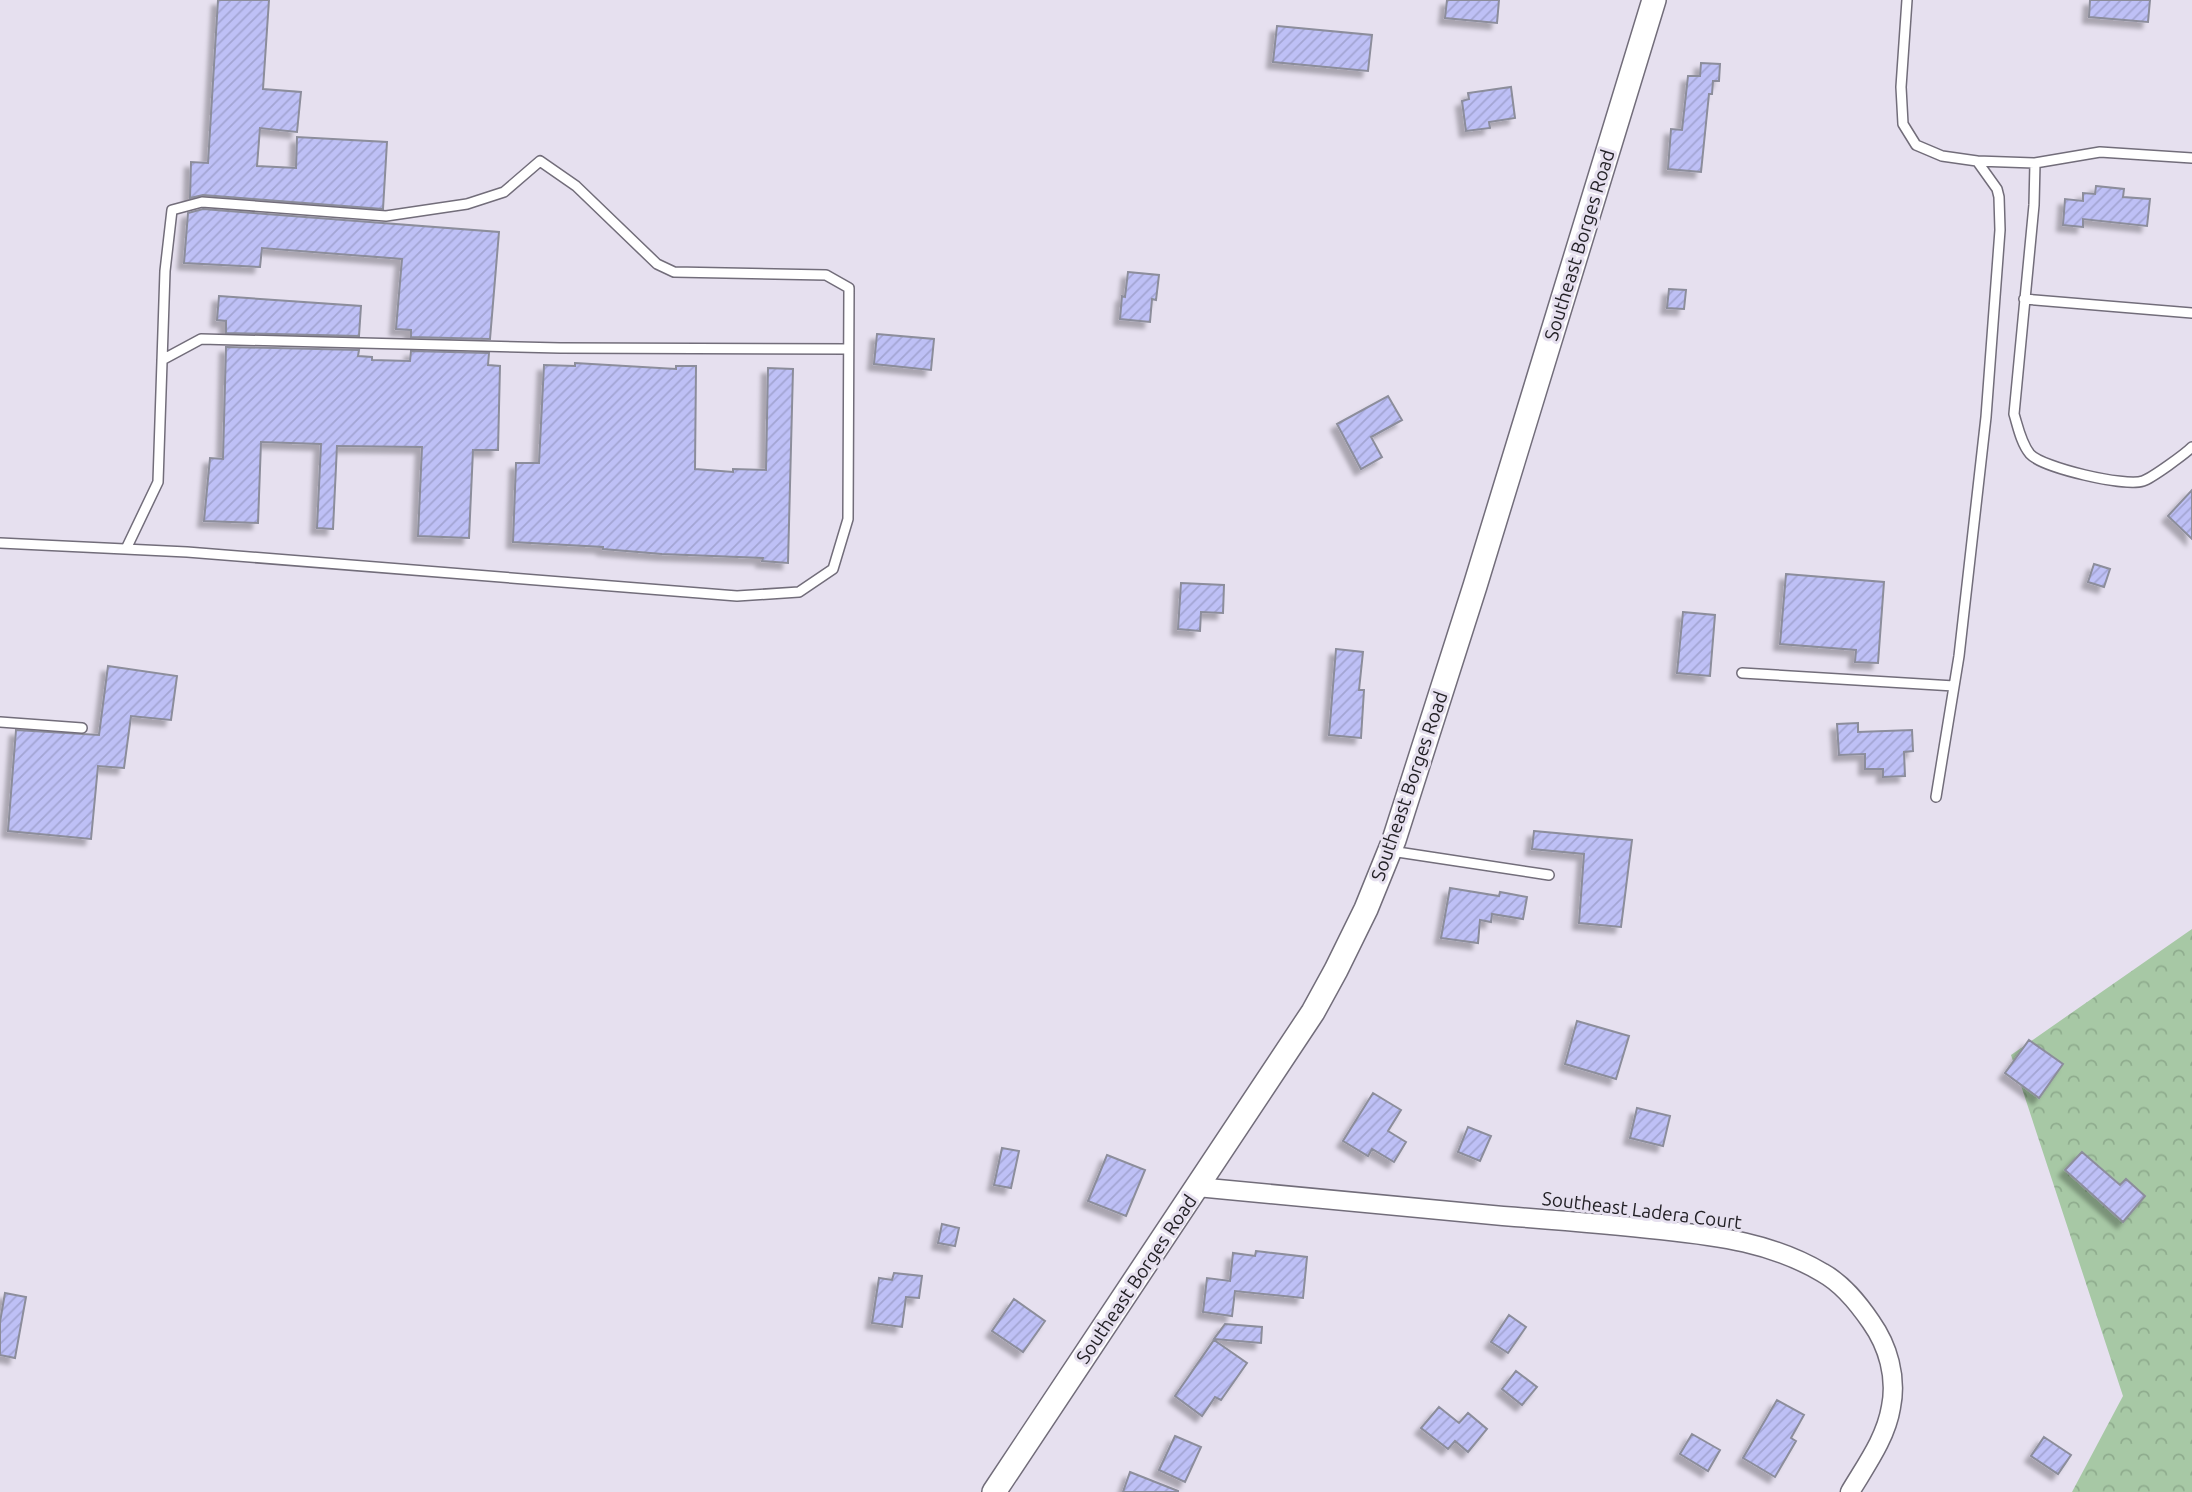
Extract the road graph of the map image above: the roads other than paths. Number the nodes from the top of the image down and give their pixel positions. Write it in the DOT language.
graph roads {
  1 [pos="1654,0"];
  2 [pos="1907,0"];
  3 [pos="2192,158"];
  4 [pos="1977,161"];
  5 [pos="2035,163"];
  6 [pos="2024,299"];
  7 [pos="2192,313"];
  8 [pos="848,349"];
  9 [pos="162,360"];
  10 [pos="2192,447"];
  11 [pos="0,542"];
  12 [pos="126,549"];
  13 [pos="1742,673"];
  14 [pos="1954,686"];
  15 [pos="0,722"];
  16 [pos="82,728"];
  17 [pos="1936,797"];
  18 [pos="1389,851"];
  19 [pos="1549,875"];
  20 [pos="1197,1187"];
  21 [pos="995,1492"];
  22 [pos="1850,1492"];
  1 -- 18 [label="street, Southeast Borges Road"];
  2 -- 4 [label="lane"];
  3 -- 5 [label="lane"];
  4 -- 5 [label="lane"];
  4 -- 14 [label="lane"];
  5 -- 6 [label="lane"];
  6 -- 7 [label="lane"];
  6 -- 10 [label="lane"];
  8 -- 9 [label="lane"];
  8 -- 9 [label="lane"];
  8 -- 12 [label="lane"];
  9 -- 12 [label="lane"];
  11 -- 12 [label="lane"];
  13 -- 14 [label="lane"];
  14 -- 17 [label="lane"];
  15 -- 16 [label="lane"];
  18 -- 19 [label="lane"];
  18 -- 20 [label="street, Southeast Borges Road"];
  20 -- 21 [label="street, Southeast Borges Road"];
  20 -- 22 [label="street, Southeast Ladera Court"];
}
